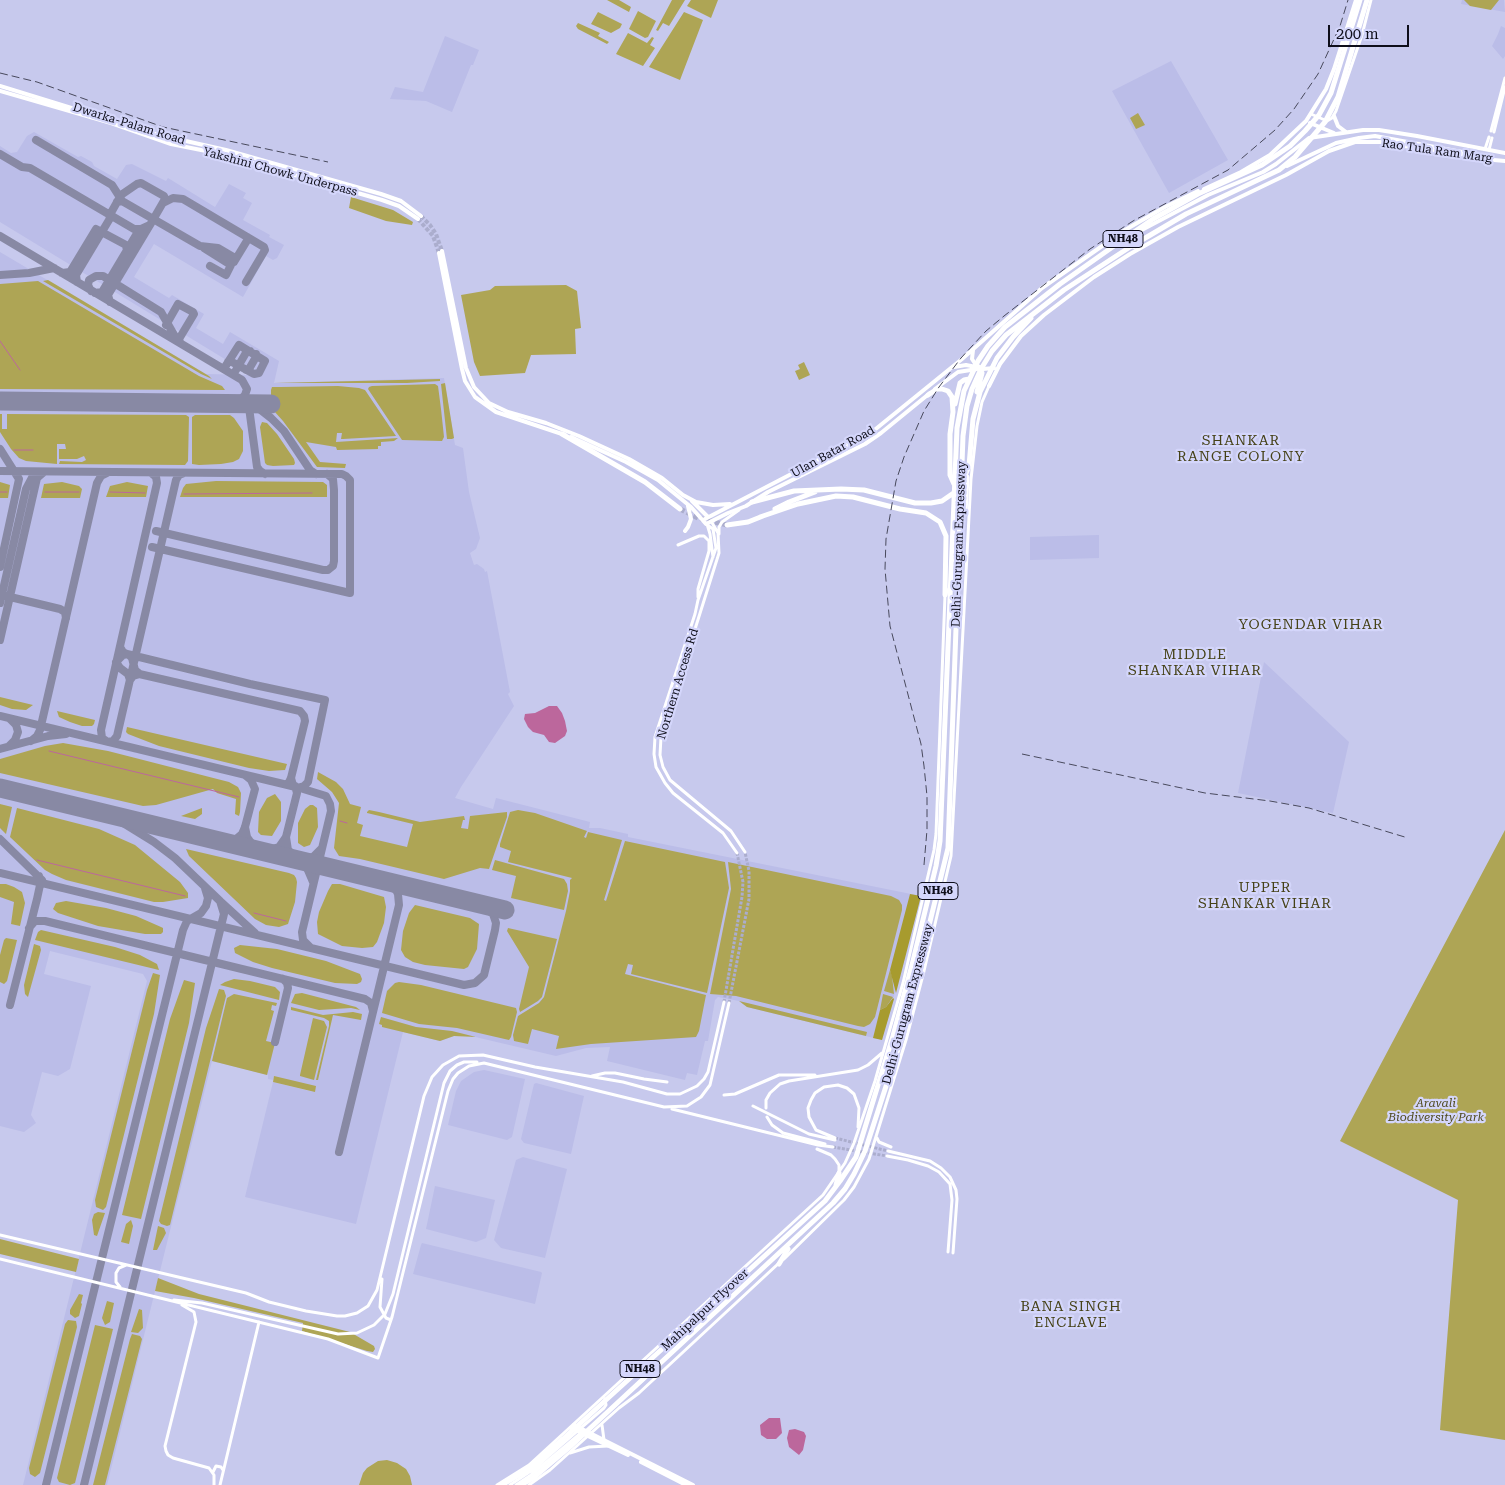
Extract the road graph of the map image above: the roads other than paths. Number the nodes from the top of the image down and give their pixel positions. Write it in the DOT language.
graph roads {
  1 [pos="1356,0"];
  2 [pos="1360,0"];
  3 [pos="1367,0"];
  4 [pos="1371,0"];
  5 [pos="1505,78"];
  6 [pos="0,86"];
  7 [pos="1505,88"];
  8 [pos="0,91"];
  9 [pos="1311,114"];
  10 [pos="1334,116"];
  11 [pos="1306,121"];
  12 [pos="111,123"];
  13 [pos="1346,132"];
  14 [pos="1337,134"];
  15 [pos="1491,138"];
  16 [pos="1487,150"];
  17 [pos="1505,153"];
  18 [pos="1503,160"];
  19 [pos="287,164"];
  20 [pos="1279,170"];
  21 [pos="1125,230"];
  22 [pos="1121,241"];
  23 [pos="1136,251"];
  24 [pos="1018,308"];
  25 [pos="1036,313"];
  26 [pos="1033,326"];
  27 [pos="974,348"];
  28 [pos="1000,364"];
  29 [pos="947,371"];
  30 [pos="979,371"];
  31 [pos="989,386"];
  32 [pos="976,393"];
  33 [pos="928,394"];
  34 [pos="953,412"];
  35 [pos="562,434"];
  36 [pos="967,456"];
  37 [pos="958,466"];
  38 [pos="972,468"];
  39 [pos="954,485"];
  40 [pos="828,489"];
  41 [pos="687,500"];
  42 [pos="737,502"];
  43 [pos="752,502"];
  44 [pos="746,506"];
  45 [pos="680,509"];
  46 [pos="960,516"];
  47 [pos="760,517"];
  48 [pos="710,519"];
  49 [pos="705,522"];
  50 [pos="727,525"];
  51 [pos="685,531"];
  52 [pos="678,545"];
  53 [pos="719,554"];
  54 [pos="950,585"];
  55 [pos="945,595"];
  56 [pos="698,600"];
  57 [pos="658,729"];
  58 [pos="663,730"];
  59 [pos="745,852"];
  60 [pos="737,853"];
  61 [pos="724,1002"];
  62 [pos="729,1003"];
  63 [pos="882,1053"];
  64 [pos="484,1063"];
  65 [pos="836,1074"];
  66 [pos="592,1076"];
  67 [pos="667,1082"];
  68 [pos="724,1095"];
  69 [pos="752,1106"];
  70 [pos="664,1107"];
  71 [pos="766,1108"];
  72 [pos="767,1117"];
  73 [pos="858,1133"];
  74 [pos="877,1137"];
  75 [pos="817,1149"];
  76 [pos="887,1156"];
  77 [pos="839,1173"];
  78 [pos="836,1188"];
  79 [pos="0,1235"];
  80 [pos="792,1242"];
  81 [pos="948,1252"];
  82 [pos="953,1253"];
  83 [pos="0,1259"];
  84 [pos="778,1264"];
  85 [pos="129,1265"];
  86 [pos="383,1267"];
  87 [pos="122,1289"];
  88 [pos="166,1299"];
  89 [pos="392,1320"];
  90 [pos="258,1322"];
  91 [pos="605,1396"];
  92 [pos="620,1408"];
  93 [pos="602,1424"];
  94 [pos="572,1427"];
  95 [pos="581,1431"];
  96 [pos="589,1435"];
  97 [pos="604,1440"];
  98 [pos="609,1446"];
  99 [pos="566,1456"];
  100 [pos="223,1470"];
  101 [pos="213,1473"];
  102 [pos="214,1485"];
  103 [pos="220,1485"];
  104 [pos="497,1485"];
  105 [pos="502,1485"];
  106 [pos="510,1485"];
  107 [pos="516,1485"];
  108 [pos="521,1485"];
  109 [pos="529,1485"];
  110 [pos="686,1485"];
  111 [pos="693,1485"];
  1 -- 9 [label="main road, Ulan Batar Road"];
  2 -- 22 [label="highway, Delhi-Gurugram Expressway / NH48"];
  3 -- 20 [label="highway, Delhi-Gurugram Expressway / NH48"];
  4 -- 10 [label="main road"];
  5 -- 7 [label="main road"];
  6 -- 19 [label="main road, Dwarka-Palam Road"];
  8 -- 12 [label="main road, Dwarka-Palam Road"];
  9 -- 10 [label="main road"];
  9 -- 11 [label="main road, Ulan Batar Road"];
  10 -- 13 [label="main road"];
  11 -- 14 [label="main road"];
  11 -- 21 [label="main road, Ulan Batar Road"];
  12 -- 19 [label="main road, Yakshini Chowk Underpass"];
  13 -- 14 [label="main road, Rao Tula Ram Marg"];
  13 -- 16 [label="main road, Rao Tula Ram Marg"];
  14 -- 22 [label="main road, Rao Tula Ram Marg"];
  15 -- 16 [label="main road"];
  16 -- 17 [label="main road, Rao Tula Ram Marg"];
  18 -- 20 [label="main road"];
  18 -- 23 [label="main road, Rao Tula Ram Marg"];
  20 -- 25 [label="highway, Delhi-Gurugram Expressway / NH48"];
  21 -- 23 [label="main road"];
  21 -- 24 [label="main road, Ulan Batar Road"];
  22 -- 37 [label="highway, Delhi-Gurugram Expressway / NH48"];
  23 -- 26 [label="main road, Rao Tula Ram Marg"];
  24 -- 26 [label="main road"];
  24 -- 27 [label="main road, Ulan Batar Road"];
  25 -- 37 [label="highway, Delhi-Gurugram Expressway / NH48"];
  25 -- 40 [label="highway"];
  26 -- 28 [label="main road, Rao Tula Ram Marg"];
  27 -- 28 [label="main road"];
  27 -- 29 [label="main road, Ulan Batar Road"];
  28 -- 31 [label="main road, Rao Tula Ram Marg"];
  29 -- 30 [label="main road"];
  29 -- 42 [label="main road, Ulan Batar Road"];
  30 -- 31 [label="main road"];
  30 -- 32 [label="highway"];
  30 -- 33 [label="main road, Ulan Batar Road"];
  31 -- 38 [label="main road"];
  32 -- 34 [label="highway"];
  32 -- 36 [label="highway"];
  33 -- 34 [label="highway"];
  33 -- 43 [label="main road, Ulan Batar Road"];
  34 -- 39 [label="highway"];
  35 -- 41 [label="main road"];
  35 -- 41 [label="main road"];
  35 -- 45 [label="highway"];
  36 -- 38 [label="highway"];
  36 -- 46 [label="highway"];
  37 -- 39 [label="highway, Delhi-Gurugram Expressway / NH48"];
  37 -- 46 [label="highway, Delhi-Gurugram Expressway / NH48"];
  38 -- 74 [label="main road"];
  39 -- 54 [label="highway, Delhi-Gurugram Expressway / NH48"];
  40 -- 43 [label="highway"];
  40 -- 47 [label="highway"];
  41 -- 42 [label="main road"];
  41 -- 48 [label="main road"];
  41 -- 49 [label="main road"];
  41 -- 51 [label="main road"];
  42 -- 48 [label="main road, Ulan Batar Road"];
  43 -- 44 [label="main road, Ulan Batar Road"];
  44 -- 48 [label="main road, Ulan Batar Road"];
  44 -- 53 [label="main road"];
  46 -- 80 [label="highway, Delhi-Gurugram Expressway / NH48"];
  47 -- 50 [label="highway"];
  47 -- 55 [label="highway"];
  48 -- 49 [label="main road"];
  48 -- 53 [label="main road, Northern Access Rd"];
  49 -- 56 [label="main road, Northern Access Rd"];
  52 -- 56 [label="main road"];
  53 -- 58 [label="main road, Northern Access Rd"];
  54 -- 55 [label="main road"];
  54 -- 78 [label="highway, Delhi-Gurugram Expressway / NH48"];
  55 -- 63 [label="main road"];
  56 -- 57 [label="main road, Northern Access Rd"];
  57 -- 58 [label="main road"];
  57 -- 60 [label="main road, Northern Access Rd"];
  58 -- 59 [label="main road, Northern Access Rd"];
  61 -- 66 [label="main road"];
  62 -- 70 [label="main road"];
  63 -- 65 [label="main road"];
  63 -- 73 [label="main road"];
  64 -- 70 [label="main road"];
  64 -- 88 [label="main road"];
  64 -- 89 [label="main road"];
  65 -- 68 [label="main road"];
  65 -- 71 [label="main road"];
  66 -- 67 [label="main road"];
  66 -- 86 [label="main road"];
  69 -- 73 [label="main road"];
  70 -- 72 [label="main road"];
  73 -- 77 [label="main road"];
  74 -- 82 [label="main road"];
  74 -- 84 [label="main road"];
  75 -- 77 [label="main road"];
  76 -- 81 [label="main road"];
  77 -- 78 [label="highway"];
  77 -- 91 [label="main road"];
  78 -- 105 [label="highway, Mahipalpur Flyover / NH48"];
  79 -- 85 [label="main road"];
  80 -- 84 [label="highway"];
  80 -- 108 [label="highway, Mahipalpur Flyover / NH48"];
  83 -- 87 [label="main road"];
  84 -- 92 [label="main road"];
  85 -- 86 [label="main road"];
  85 -- 87 [label="main road"];
  86 -- 89 [label="main road"];
  87 -- 88 [label="main road"];
  88 -- 90 [label="main road"];
  88 -- 101 [label="main road"];
  89 -- 90 [label="main road"];
  90 -- 100 [label="main road"];
  91 -- 92 [label="main road"];
  91 -- 94 [label="main road"];
  91 -- 95 [label="main road"];
  92 -- 93 [label="main road"];
  92 -- 95 [label="main road"];
  93 -- 96 [label="main road"];
  93 -- 97 [label="main road"];
  94 -- 95 [label="main road"];
  94 -- 104 [label="main road"];
  95 -- 96 [label="main road"];
  95 -- 106 [label="main road"];
  95 -- 107 [label="main road"];
  96 -- 97 [label="main road"];
  96 -- 98 [label="main road"];
  96 -- 99 [label="main road"];
  97 -- 111 [label="main road"];
  98 -- 99 [label="main road"];
  98 -- 110 [label="main road"];
  99 -- 109 [label="main road"];
  100 -- 101 [label="main road"];
  100 -- 103 [label="main road"];
  101 -- 102 [label="main road"];
}
